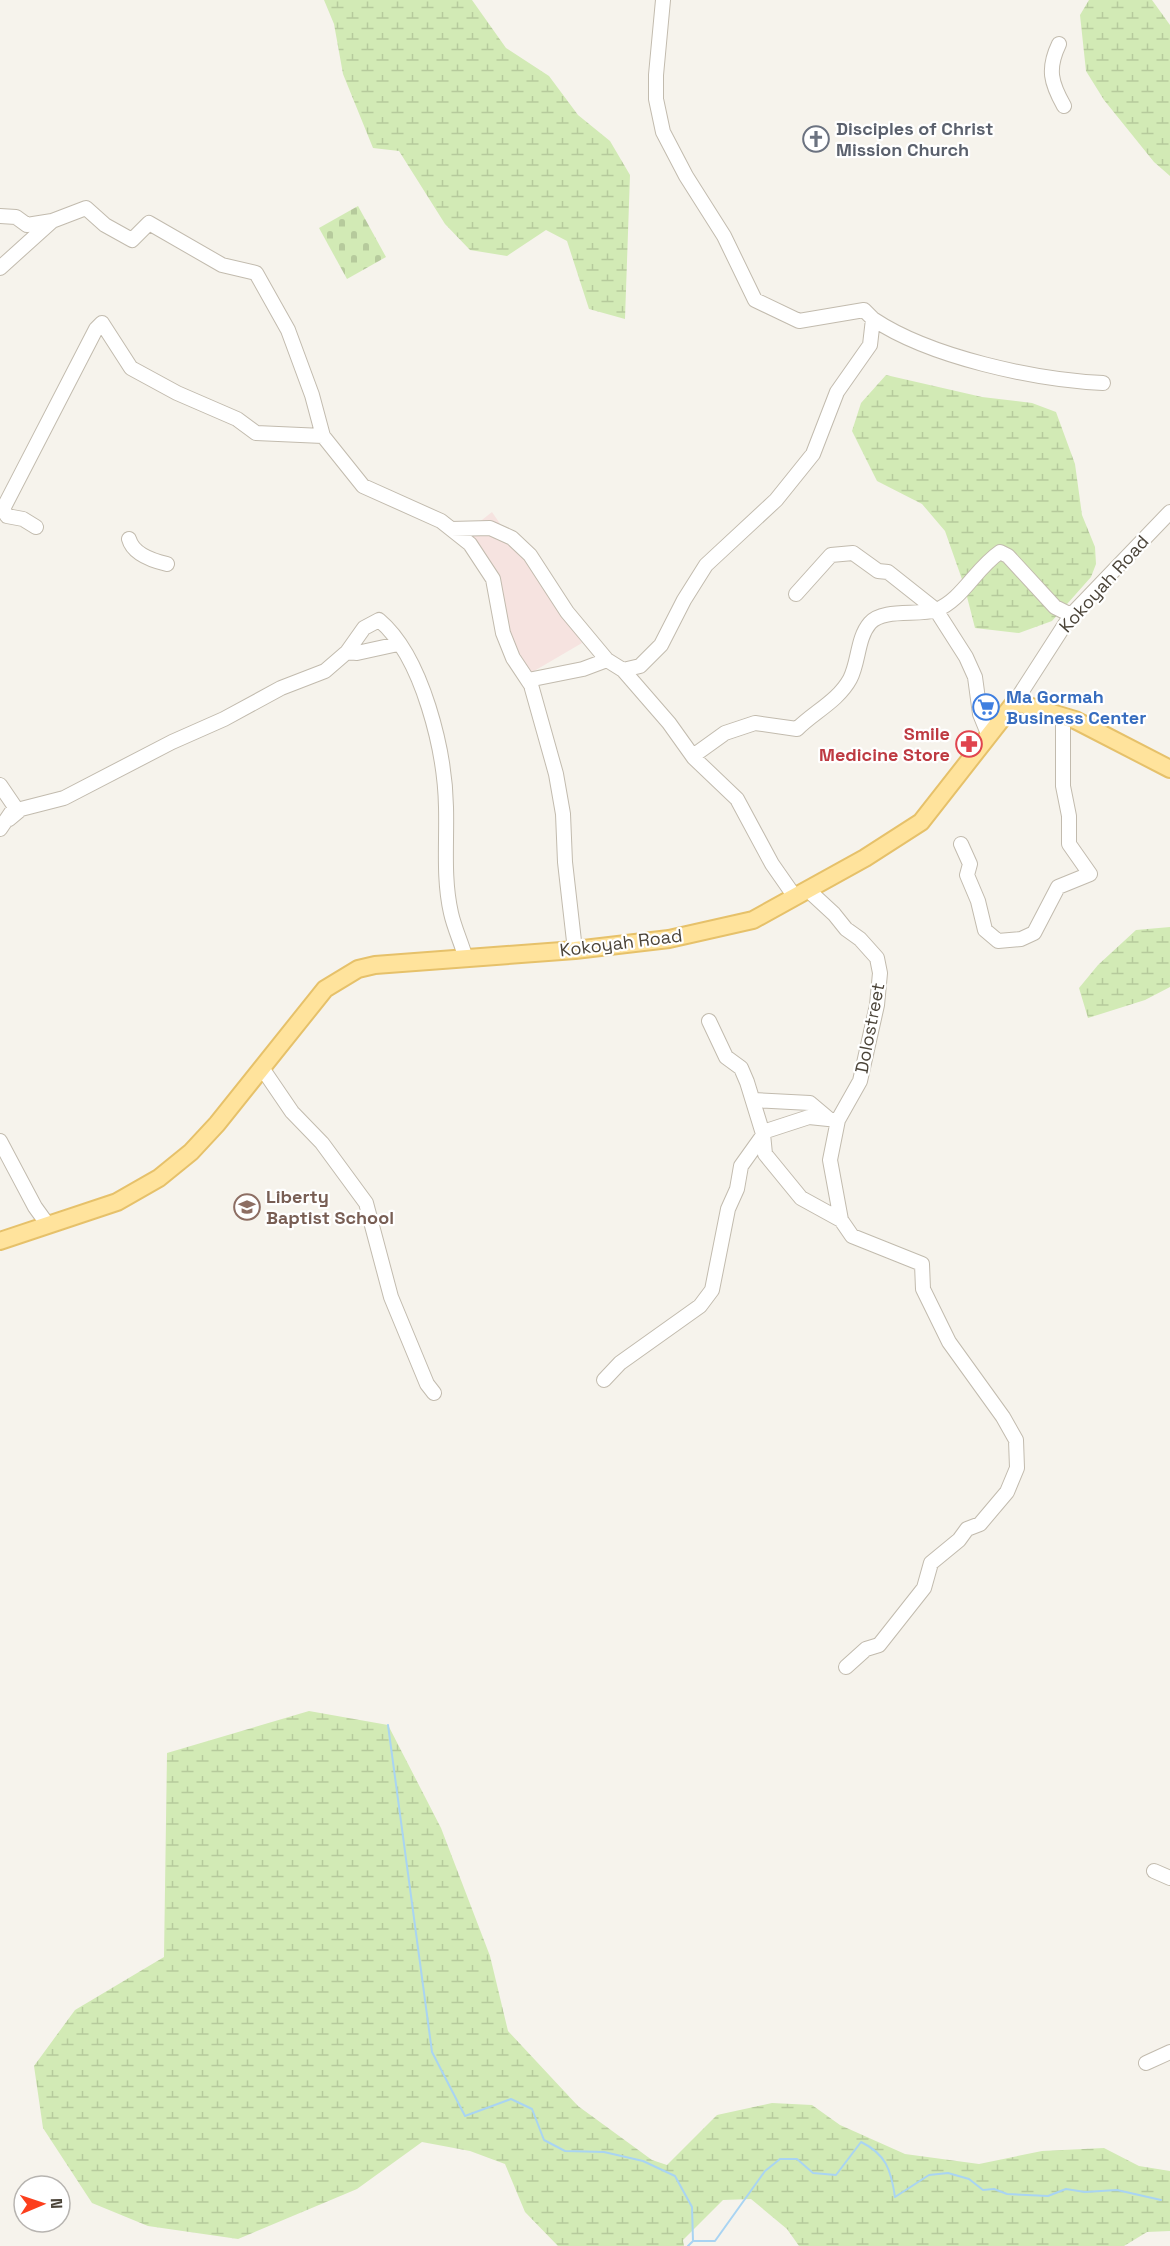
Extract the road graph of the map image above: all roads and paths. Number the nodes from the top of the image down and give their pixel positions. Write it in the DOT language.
graph roads {
  1 [pos="663,0"];
  2 [pos="1059,44"];
  3 [pos="1064,106"];
  4 [pos="0,216"];
  5 [pos="52,221"];
  6 [pos="0,268"];
  7 [pos="873,319"];
  8 [pos="1103,383"];
  9 [pos="323,436"];
  10 [pos="1170,512"];
  11 [pos="36,527"];
  12 [pos="451,529"];
  13 [pos="129,539"];
  14 [pos="167,564"];
  15 [pos="795,594"];
  16 [pos="936,610"];
  17 [pos="1071,615"];
  18 [pos="398,644"];
  19 [pos="347,651"];
  20 [pos="607,660"];
  21 [pos="623,670"];
  22 [pos="528,680"];
  23 [pos="1015,702"];
  24 [pos="1063,716"];
  25 [pos="989,736"];
  26 [pos="693,756"];
  27 [pos="1170,769"];
  28 [pos="0,785"];
  29 [pos="5,824"];
  30 [pos="961,844"];
  31 [pos="802,893"];
  32 [pos="575,950"];
  33 [pos="465,956"];
  34 [pos="709,1021"];
  35 [pos="262,1068"];
  36 [pos="753,1100"];
  37 [pos="834,1119"];
  38 [pos="763,1134"];
  39 [pos="0,1141"];
  40 [pos="841,1220"];
  41 [pos="48,1225"];
  42 [pos="0,1241"];
  43 [pos="604,1380"];
  44 [pos="434,1394"];
  45 [pos="846,1667"];
  46 [pos="1154,1871"];
  47 [pos="1170,1878"];
  48 [pos="1170,2052"];
  49 [pos="1146,2063"];
  1 -- 7 [label="street"];
  2 -- 3 [label="street"];
  4 -- 5 [label="street"];
  5 -- 6 [label="street"];
  5 -- 9 [label="street"];
  7 -- 8 [label="street"];
  7 -- 21 [label="street"];
  9 -- 11 [label="street"];
  9 -- 12 [label="street"];
  10 -- 17 [label="street, Kokoyah Road"];
  12 -- 20 [label="street, Dolostreet"];
  12 -- 22 [label="street"];
  13 -- 14 [label="street"];
  15 -- 16 [label="street"];
  16 -- 17 [label="street"];
  16 -- 25 [label="street"];
  16 -- 26 [label="street"];
  17 -- 23 [label="street, Kokoyah Road"];
  18 -- 19 [label="street"];
  18 -- 19 [label="street"];
  18 -- 33 [label="street"];
  19 -- 29 [label="street"];
  20 -- 21 [label="street, Dolostreet"];
  20 -- 22 [label="street"];
  21 -- 26 [label="street, Dolostreet"];
  22 -- 32 [label="street"];
  23 -- 24 [label="main road"];
  23 -- 25 [label="main road, Kokoyah Road"];
  24 -- 27 [label="main road"];
  24 -- 30 [label="street"];
  25 -- 31 [label="main road, Kokoyah Road"];
  26 -- 31 [label="street, Dolostreet"];
  28 -- 29 [label="street"];
  31 -- 32 [label="main road, Kokoyah Road"];
  31 -- 37 [label="street, Dolostreet"];
  32 -- 33 [label="main road, Kokoyah Road"];
  33 -- 35 [label="main road, Kokoyah Road"];
  34 -- 36 [label="street"];
  35 -- 41 [label="main road, Kokoyah Road"];
  35 -- 44 [label="street"];
  36 -- 37 [label="street"];
  36 -- 38 [label="street"];
  37 -- 38 [label="street"];
  37 -- 40 [label="street, Dolostreet"];
  38 -- 40 [label="street"];
  38 -- 43 [label="street"];
  39 -- 41 [label="street"];
  40 -- 45 [label="street"];
  41 -- 42 [label="main road, Kokoyah Road"];
  46 -- 47 [label="street"];
  48 -- 49 [label="street"];
}
